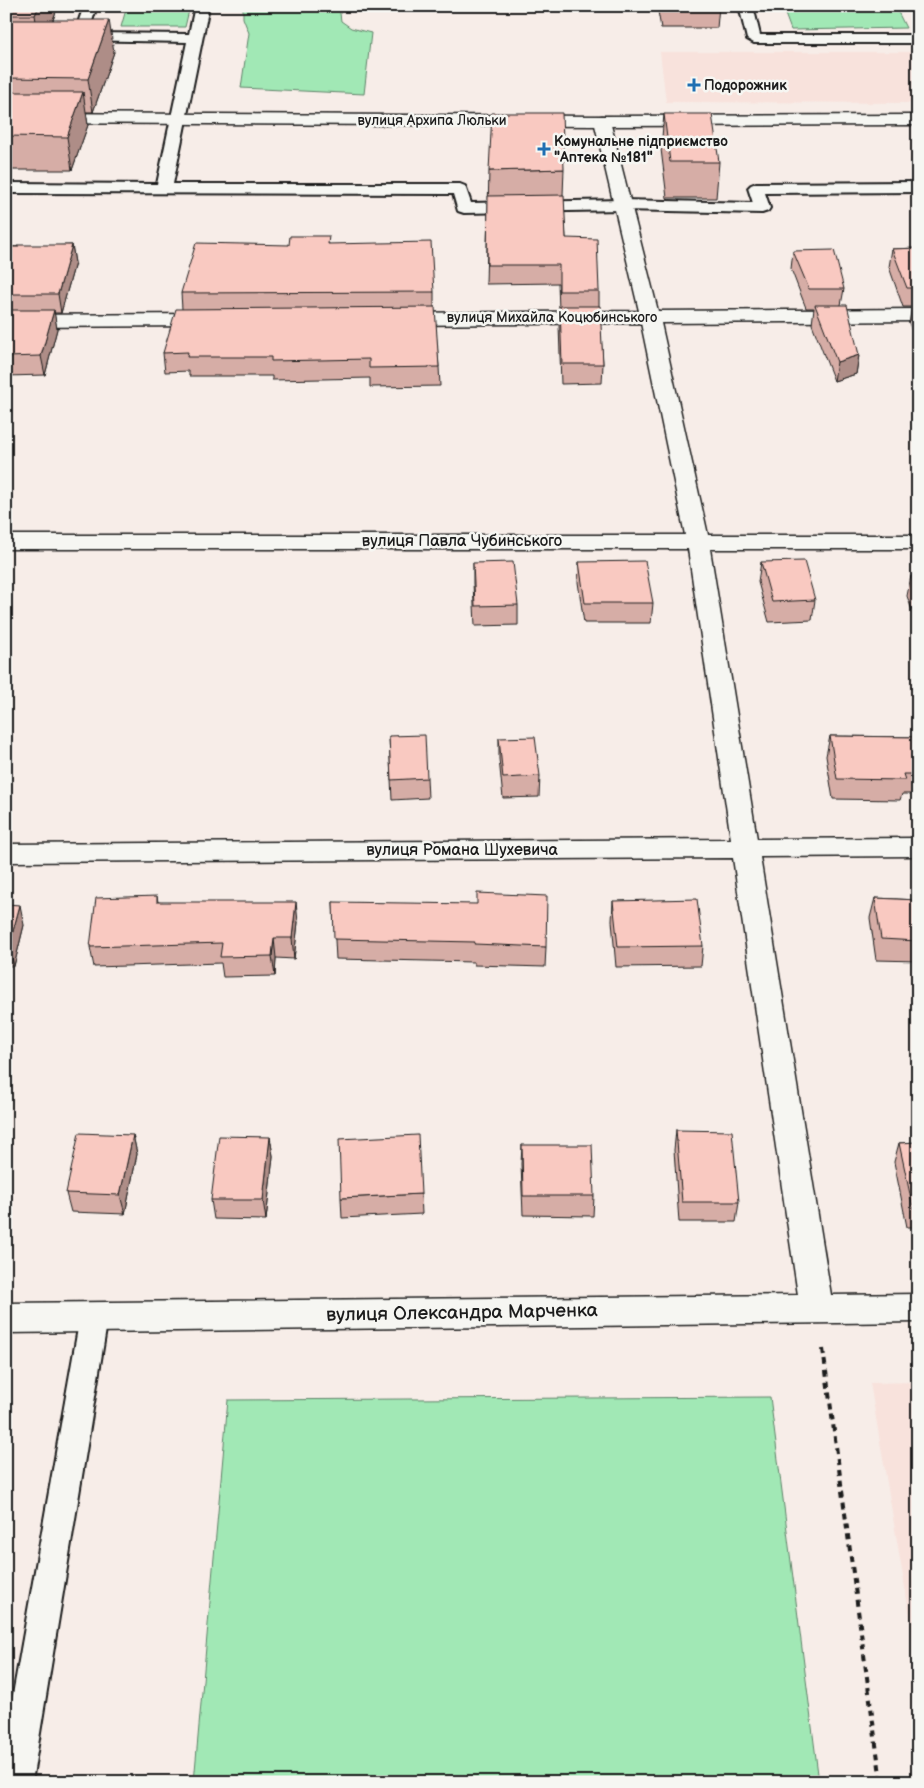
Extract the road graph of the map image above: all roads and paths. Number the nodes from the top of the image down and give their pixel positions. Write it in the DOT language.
graph roads {
  1 [pos="91,6"];
  2 [pos="202,6"];
  3 [pos="746,6"];
  4 [pos="195,38"];
  5 [pos="918,39"];
  6 [pos="6,118"];
  7 [pos="180,118"];
  8 [pos="918,120"];
  9 [pos="602,121"];
  10 [pos="918,187"];
  11 [pos="6,188"];
  12 [pos="164,189"];
  13 [pos="622,206"];
  14 [pos="918,315"];
  15 [pos="650,317"];
  16 [pos="382,319"];
  17 [pos="224,320"];
  18 [pos="6,322"];
  19 [pos="6,542"];
  20 [pos="918,542"];
  21 [pos="698,543"];
  22 [pos="918,847"];
  23 [pos="745,848"];
  24 [pos="6,853"];
  25 [pos="918,1308"];
  26 [pos="817,1309"];
  27 [pos="94,1317"];
  28 [pos="6,1318"];
  29 [pos="15,1782"];
  30 [pos="880,1782"];
  1 -- 4 [label="lane"];
  2 -- 4 [label="lane"];
  3 -- 5 [label="lane"];
  4 -- 7 [label="lane"];
  6 -- 7 [label="street, вулиця Архипа Люльки"];
  7 -- 9 [label="street, вулиця Архипа Люльки"];
  7 -- 12 [label="lane"];
  8 -- 9 [label="street, вулиця Архипа Люльки"];
  9 -- 13 [label="street"];
  10 -- 13 [label="lane"];
  11 -- 12 [label="lane"];
  12 -- 13 [label="lane"];
  13 -- 15 [label="street"];
  14 -- 15 [label="street, вулиця Михайла Коцюбинського"];
  15 -- 16 [label="street, вулиця Михайла Коцюбинського"];
  15 -- 21 [label="street"];
  17 -- 18 [label="street"];
  19 -- 21 [label="street, вулиця Павла Чубинського"];
  20 -- 21 [label="street, вулиця Павла Чубинського"];
  21 -- 23 [label="street"];
  22 -- 23 [label="street, вулиця Романа Шухевича"];
  23 -- 24 [label="street, вулиця Романа Шухевича"];
  23 -- 26 [label="street"];
  25 -- 26 [label="street, вулиця Олександра Марченка"];
  26 -- 27 [label="street, вулиця Олександра Марченка"];
  26 -- 30 [label="path"];
  27 -- 28 [label="street, вулиця Олександра Марченка"];
  27 -- 29 [label="lane"];
}
